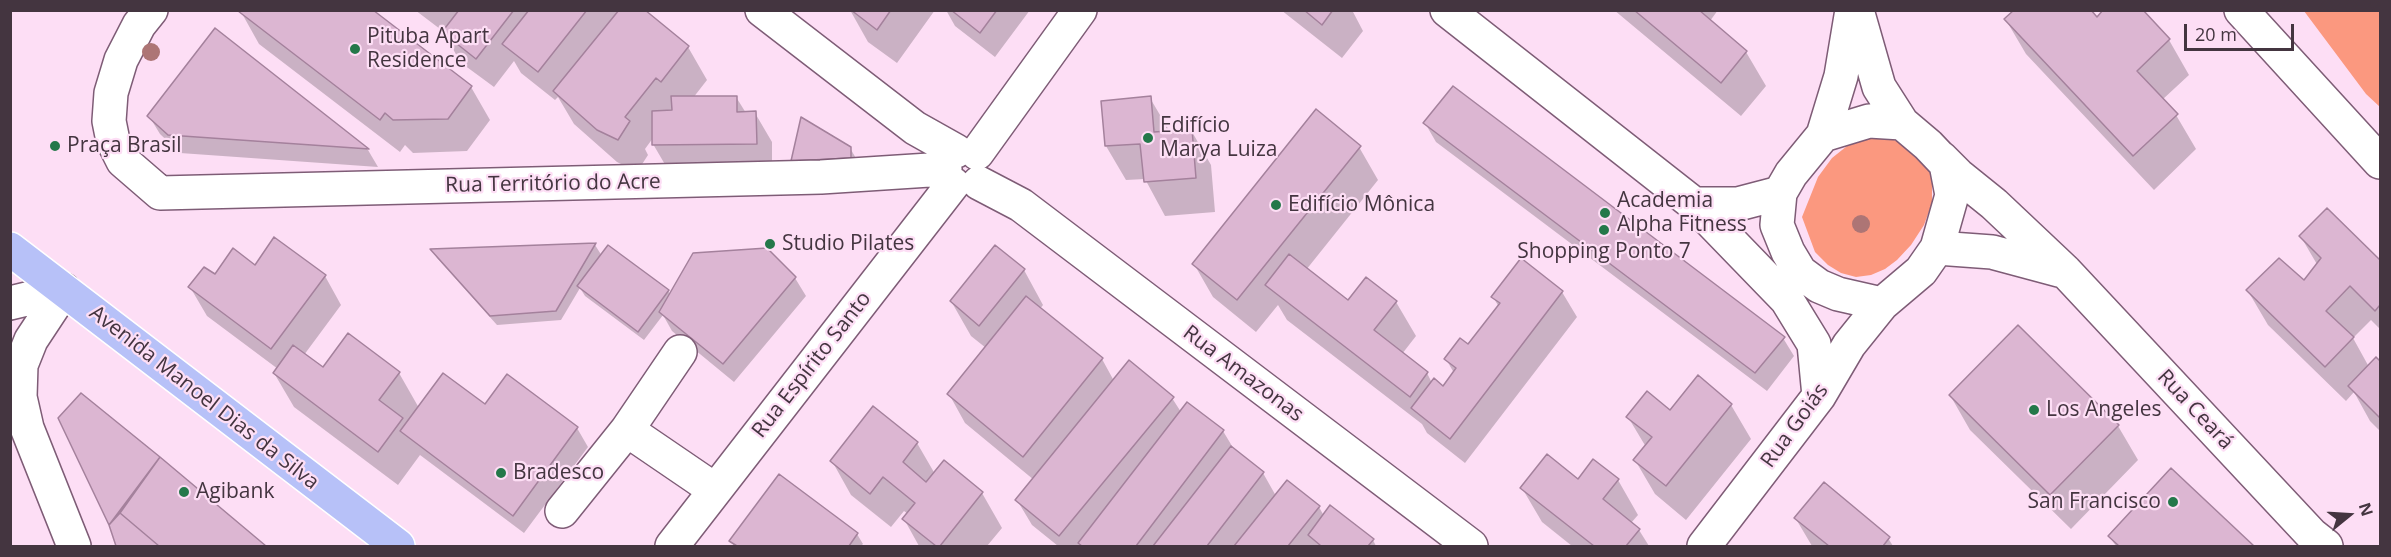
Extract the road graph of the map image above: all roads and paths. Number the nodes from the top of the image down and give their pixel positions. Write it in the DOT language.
graph roads {
  1 [pos="151,10"];
  2 [pos="762,10"];
  3 [pos="1080,10"];
  4 [pos="1447,10"];
  5 [pos="1852,10"];
  6 [pos="1857,10"];
  7 [pos="2241,10"];
  8 [pos="1902,123"];
  9 [pos="1823,135"];
  10 [pos="2380,162"];
  11 [pos="1946,164"];
  12 [pos="963,168"];
  13 [pos="1780,193"];
  14 [pos="1694,204"];
  15 [pos="1937,248"];
  16 [pos="10,249"];
  17 [pos="2065,272"];
  18 [pos="64,290"];
  19 [pos="10,303"];
  20 [pos="1882,304"];
  21 [pos="680,352"];
  22 [pos="1819,396"];
  23 [pos="627,430"];
  24 [pos="715,490"];
  25 [pos="562,511"];
  26 [pos="74,546"];
  27 [pos="398,546"];
  28 [pos="672,546"];
  29 [pos="1471,546"];
  30 [pos="1704,546"];
  31 [pos="2326,546"];
  1 -- 12 [label="street, Rua Território do Acre"];
  2 -- 12 [label="street, Rua Amazonas"];
  3 -- 12 [label="street, Rua Espírito Santo"];
  4 -- 14 [label="street"];
  5 -- 9 [label="street"];
  6 -- 8 [label="street"];
  7 -- 10 [label="street"];
  8 -- 9 [label="street"];
  8 -- 11 [label="street"];
  9 -- 13 [label="street"];
  11 -- 15 [label="street"];
  11 -- 17 [label="street, Rua Ceará"];
  12 -- 24 [label="street, Rua Espírito Santo"];
  12 -- 29 [label="street, Rua Amazonas"];
  13 -- 14 [label="street"];
  13 -- 20 [label="street"];
  14 -- 22 [label="street"];
  15 -- 17 [label="street"];
  15 -- 20 [label="street"];
  16 -- 18 [label="main road, Avenida Manoel Dias da Silva"];
  17 -- 31 [label="street, Rua Ceará"];
  18 -- 19 [label="street"];
  18 -- 26 [label="street"];
  18 -- 27 [label="main road, Avenida Manoel Dias da Silva"];
  20 -- 22 [label="street, Rua Goiás"];
  21 -- 23 [label="street"];
  22 -- 30 [label="street, Rua Goiás"];
  23 -- 24 [label="street"];
  23 -- 25 [label="street"];
  24 -- 28 [label="street, Rua Espírito Santo"];
}
